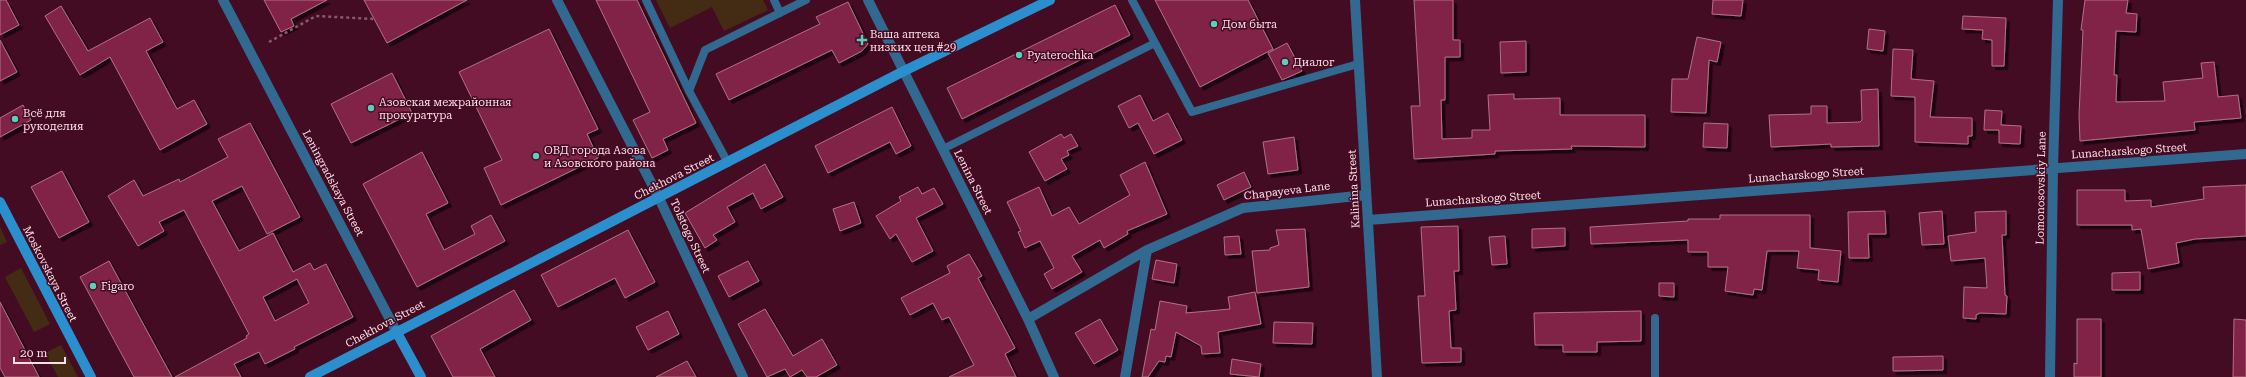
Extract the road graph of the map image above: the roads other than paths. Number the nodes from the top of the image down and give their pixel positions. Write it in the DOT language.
graph roads {
  1 [pos="223,0"];
  2 [pos="557,0"];
  3 [pos="646,0"];
  4 [pos="774,0"];
  5 [pos="806,0"];
  6 [pos="868,0"];
  7 [pos="1050,0"];
  8 [pos="1132,0"];
  9 [pos="1355,0"];
  10 [pos="2058,0"];
  11 [pos="780,13"];
  12 [pos="1155,43"];
  13 [pos="1358,64"];
  14 [pos="904,71"];
  15 [pos="689,91"];
  16 [pos="943,149"];
  17 [pos="2246,154"];
  18 [pos="728,163"];
  19 [pos="2053,169"];
  20 [pos="1366,195"];
  21 [pos="659,198"];
  22 [pos="0,202"];
  23 [pos="1368,220"];
  24 [pos="1147,250"];
  25 [pos="1655,318"];
  26 [pos="1028,319"];
  27 [pos="396,332"];
  28 [pos="91,377"];
  29 [pos="310,377"];
  30 [pos="421,377"];
  31 [pos="743,377"];
  32 [pos="1054,377"];
  33 [pos="1125,377"];
  34 [pos="1377,377"];
  35 [pos="1655,377"];
  36 [pos="2050,377"];
  1 -- 27 [label="street, Leningradskaya Street"];
  2 -- 21 [label="street, Tolstogo Street"];
  3 -- 15 [label="lane"];
  4 -- 11 [label="lane"];
  5 -- 11 [label="lane"];
  6 -- 14 [label="street, Lenina Street"];
  7 -- 14 [label="main road, Chekhova Street"];
  8 -- 12 [label="lane"];
  9 -- 13 [label="street, Kalinina Street"];
  10 -- 19 [label="street, Lomonosovskiy Lane"];
  11 -- 15 [label="lane"];
  12 -- 13 [label="lane"];
  12 -- 16 [label="lane"];
  13 -- 20 [label="street, Kalinina Street"];
  14 -- 16 [label="street, Lenina Street"];
  14 -- 18 [label="main road, Chekhova Street"];
  15 -- 18 [label="lane"];
  16 -- 26 [label="street, Lenina Street"];
  17 -- 19 [label="street, Lunacharskogo Street"];
  18 -- 21 [label="main road, Chekhova Street"];
  19 -- 23 [label="street, Lunacharskogo Street"];
  19 -- 36 [label="street, Lomonosovskiy Lane"];
  20 -- 23 [label="street, Kalinina Street"];
  20 -- 24 [label="street, Chapayeva Lane"];
  21 -- 27 [label="main road, Chekhova Street"];
  21 -- 31 [label="street, Tolstogo Street"];
  22 -- 28 [label="main road, Moskovskaya Street"];
  23 -- 34 [label="street, Kalinina Street"];
  24 -- 26 [label="street, Chapayeva Lane"];
  24 -- 33 [label="street"];
  25 -- 35 [label="lane"];
  26 -- 32 [label="street, Lenina Street"];
  27 -- 29 [label="main road, Chekhova Street"];
  27 -- 30 [label="main road, Leningradskaya Street"];
}
